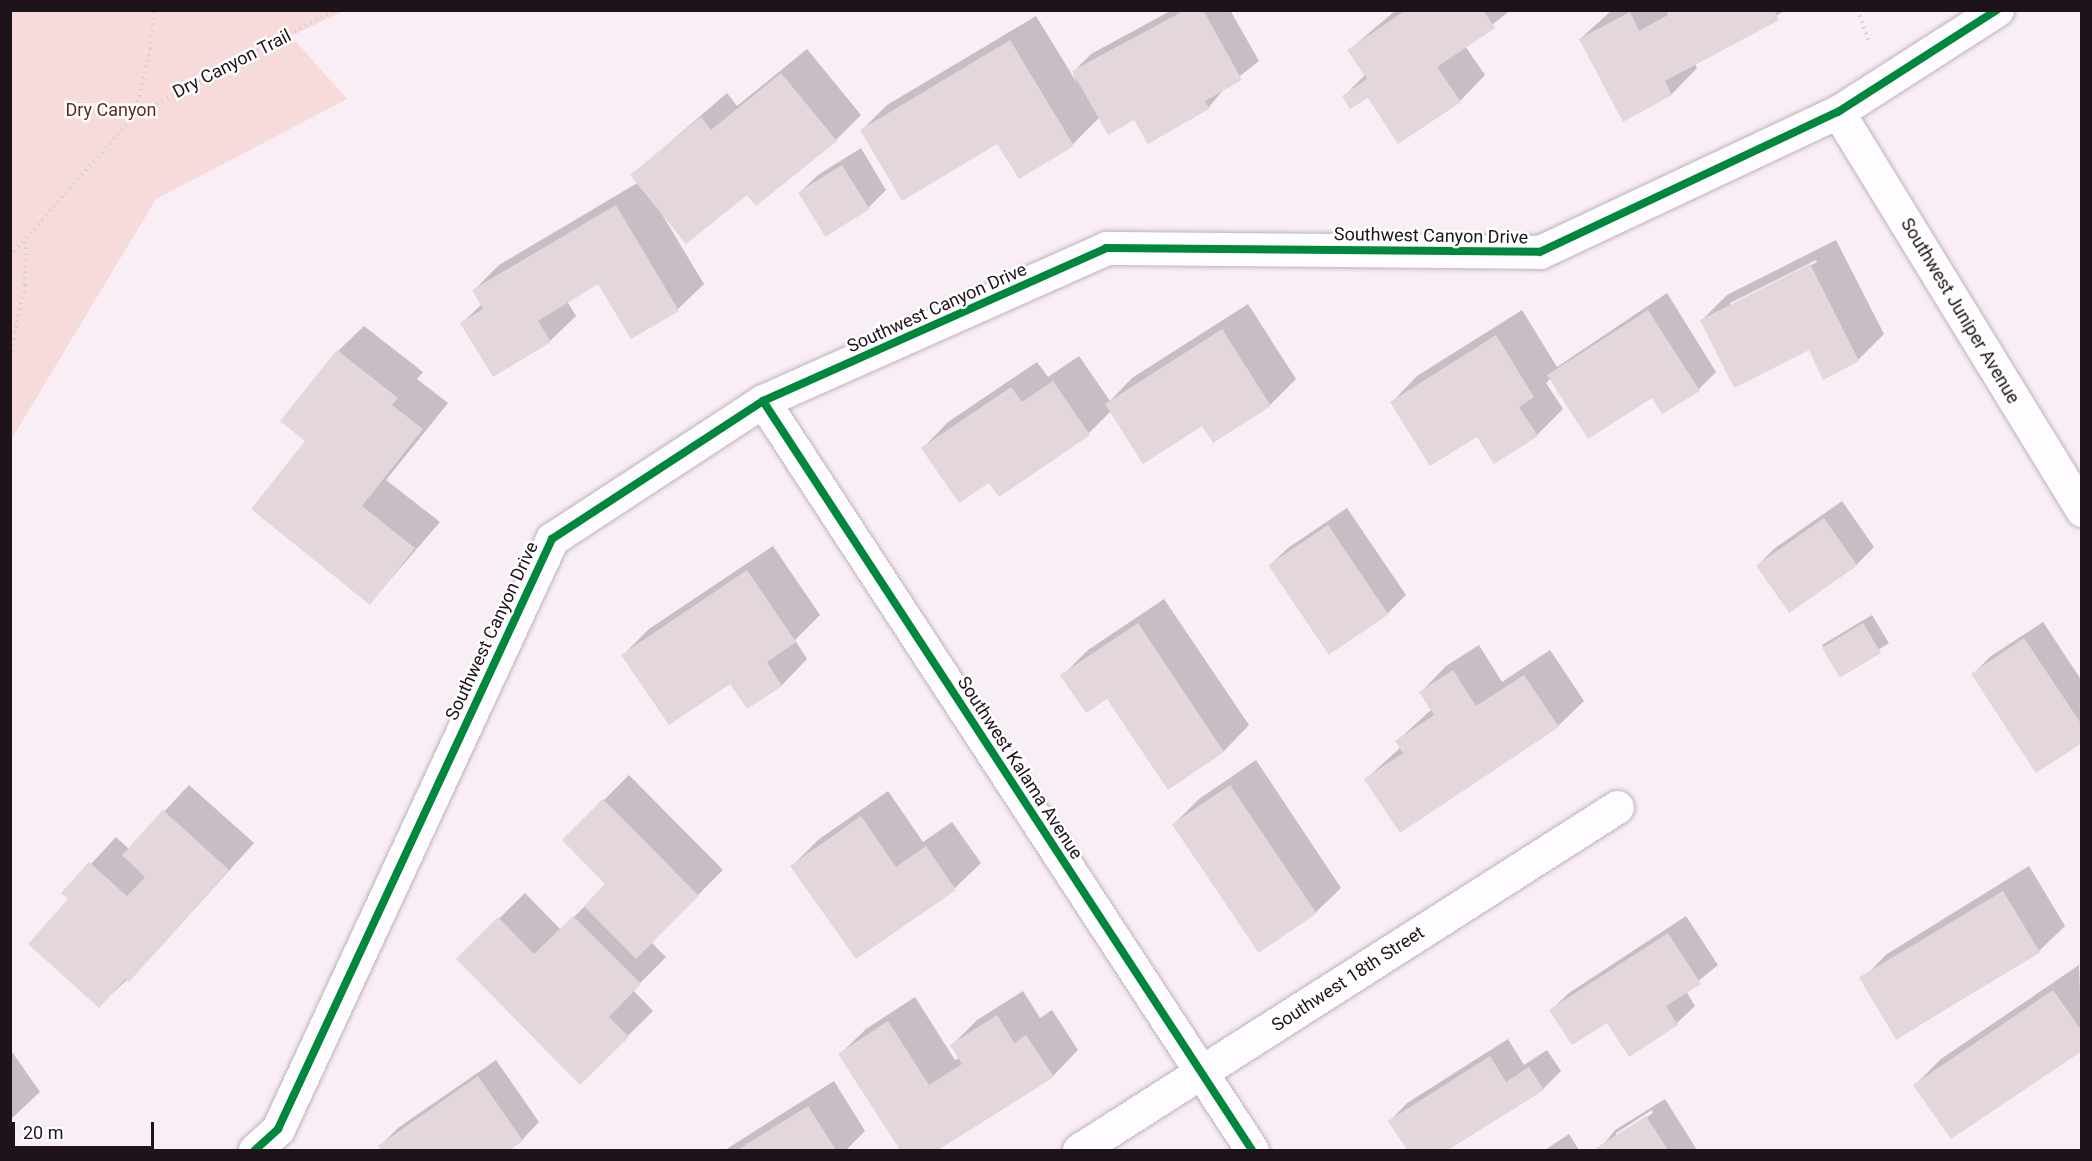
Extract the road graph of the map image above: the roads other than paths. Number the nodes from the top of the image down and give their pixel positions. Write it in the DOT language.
graph roads {
  1 [pos="1997,10"];
  2 [pos="1838,112"];
  3 [pos="763,401"];
  4 [pos="2082,510"];
  5 [pos="1617,807"];
  6 [pos="1201,1073"];
  7 [pos="255,1150"];
  8 [pos="1079,1150"];
  9 [pos="1252,1150"];
  1 -- 2 [label="street, Southwest Canyon Drive"];
  2 -- 3 [label="street, Southwest Canyon Drive"];
  2 -- 4 [label="street, Southwest Juniper Avenue"];
  3 -- 6 [label="street, Southwest Kalama Avenue"];
  3 -- 7 [label="street, Southwest Canyon Drive"];
  5 -- 6 [label="street, Southwest 18th Street"];
  6 -- 8 [label="street, Southwest 18th Street"];
  6 -- 9 [label="street, Southwest Kalama Avenue"];
}
